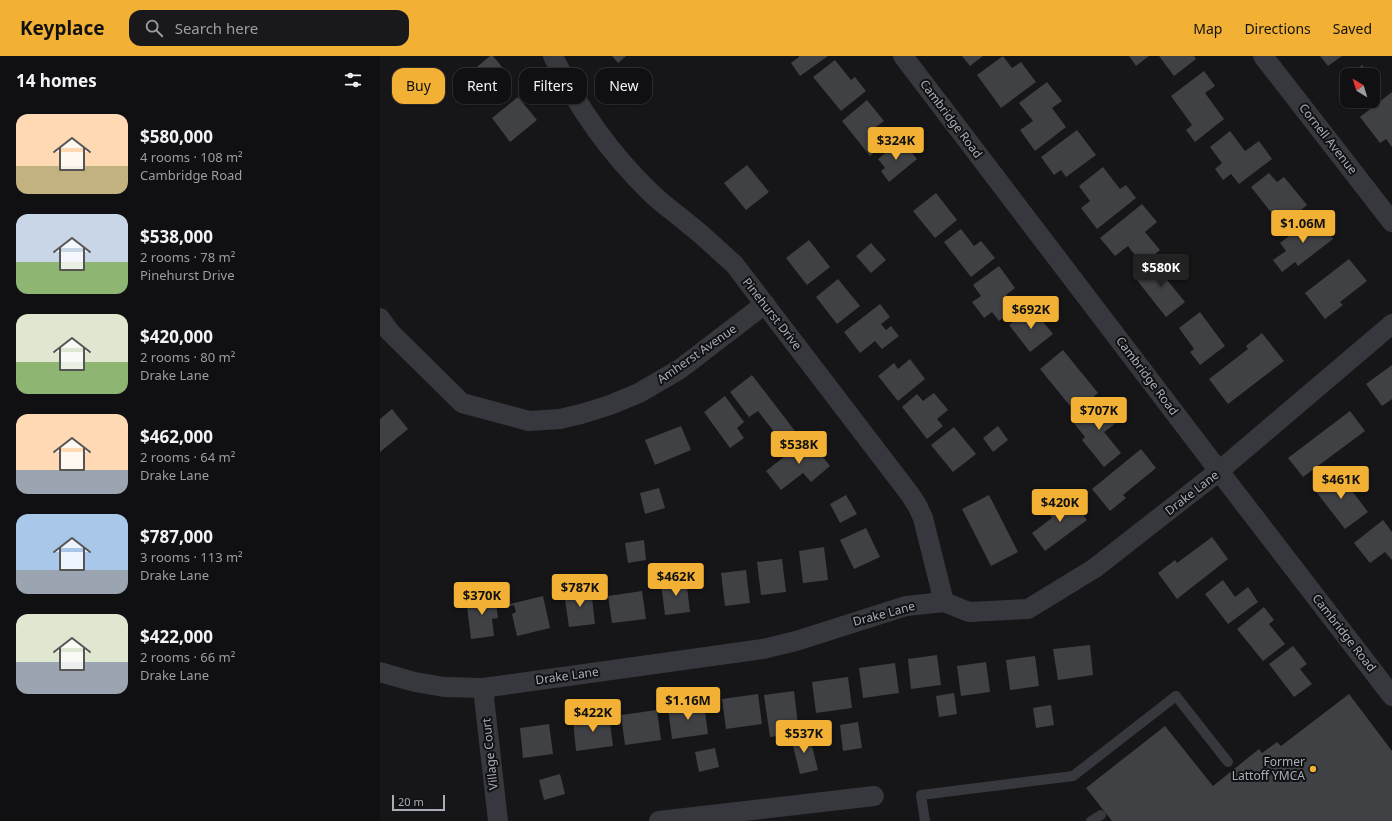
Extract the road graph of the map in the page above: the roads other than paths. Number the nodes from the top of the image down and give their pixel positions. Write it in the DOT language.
graph roads {
  1 [pos="553,56"];
  2 [pos="903,56"];
  3 [pos="1263,56"];
  4 [pos="1392,222"];
  5 [pos="765,304"];
  6 [pos="380,318"];
  7 [pos="1392,324"];
  8 [pos="1219,471"];
  9 [pos="944,602"];
  10 [pos="380,672"];
  11 [pos="483,688"];
  12 [pos="1392,696"];
  13 [pos="1228,762"];
  14 [pos="874,796"];
  15 [pos="1101,815"];
  16 [pos="498,821"];
  17 [pos="660,821"];
  18 [pos="925,821"];
  19 [pos="1091,821"];
  1 -- 5 [label="street, Pinehurst Drive"];
  2 -- 8 [label="street, Cambridge Road"];
  3 -- 4 [label="street, Cornell Avenue"];
  5 -- 6 [label="street, Amherst Avenue"];
  5 -- 9 [label="street, Pinehurst Drive"];
  7 -- 8 [label="street, Drake Lane"];
  8 -- 9 [label="street, Drake Lane"];
  8 -- 12 [label="street, Cambridge Road"];
  9 -- 11 [label="street, Drake Lane"];
  10 -- 11 [label="street, Drake Lane"];
  11 -- 16 [label="street, Village Court"];
  13 -- 18 [label="lane"];
  14 -- 17 [label="street"];
  15 -- 19 [label="lane"];
}
